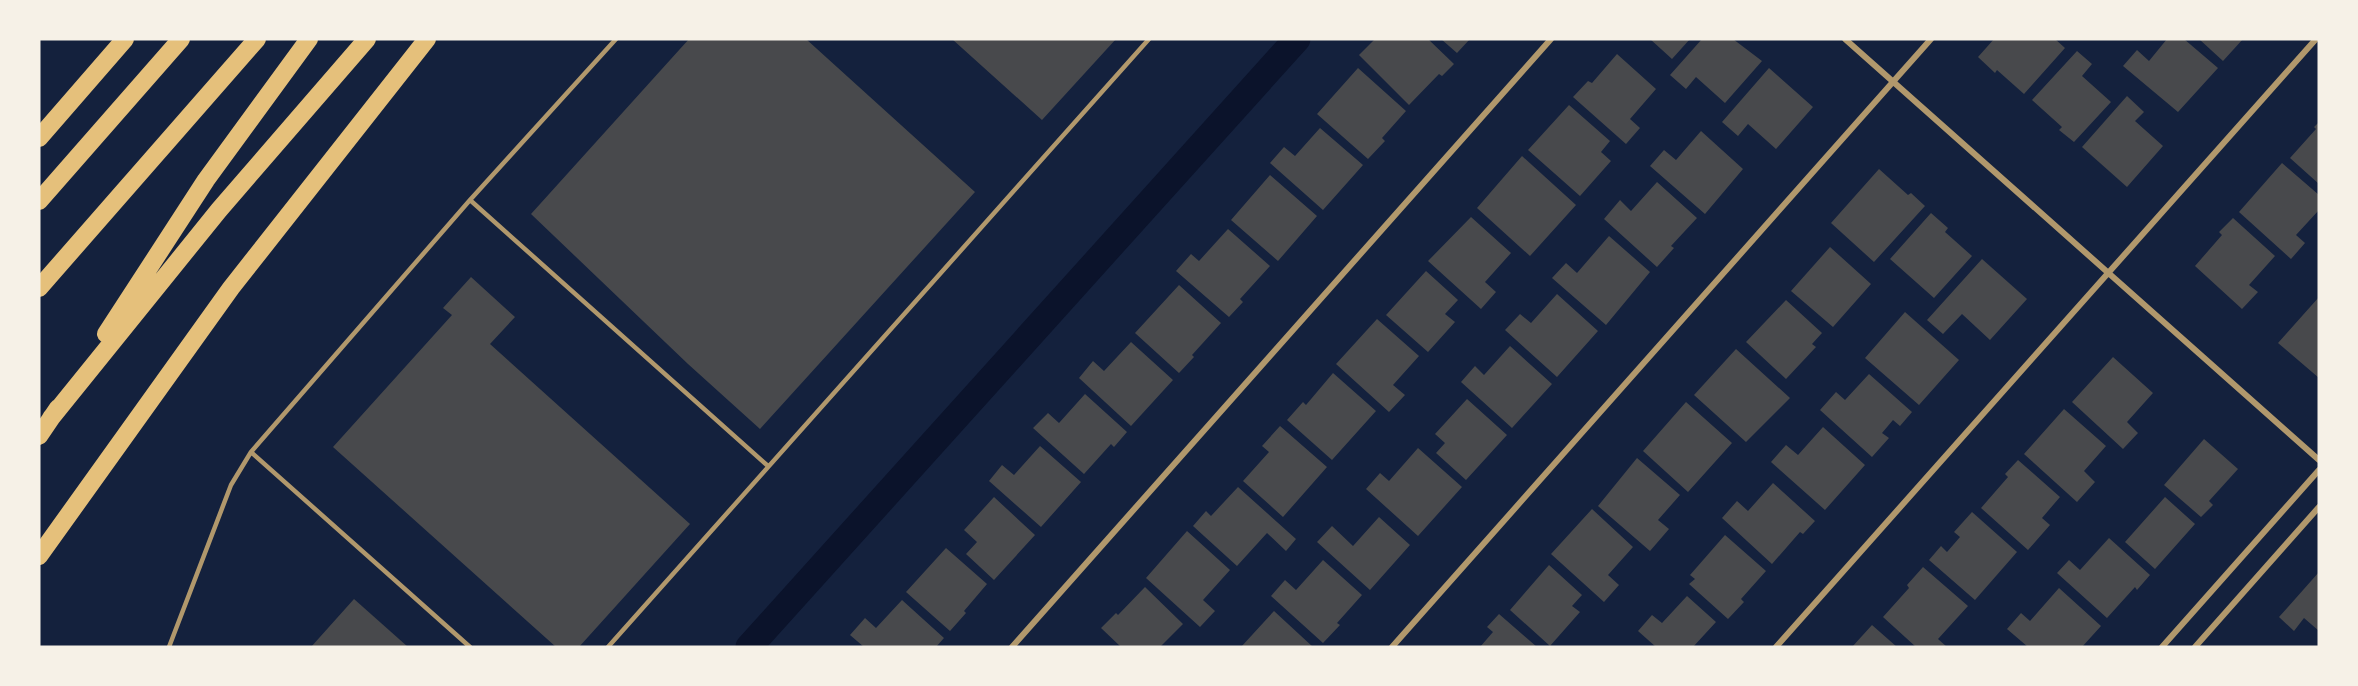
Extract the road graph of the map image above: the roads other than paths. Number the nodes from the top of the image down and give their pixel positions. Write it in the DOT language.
graph roads {
  1 [pos="125,39"];
  2 [pos="180,39"];
  3 [pos="257,39"];
  4 [pos="309,39"];
  5 [pos="367,39"];
  6 [pos="427,39"];
  7 [pos="616,39"];
  8 [pos="1149,39"];
  9 [pos="1551,39"];
  10 [pos="1845,39"];
  11 [pos="1931,39"];
  12 [pos="2316,39"];
  13 [pos="1893,81"];
  14 [pos="39,138"];
  15 [pos="470,200"];
  16 [pos="39,201"];
  17 [pos="2108,273"];
  18 [pos="39,288"];
  19 [pos="51,418"];
  20 [pos="39,436"];
  21 [pos="251,452"];
  22 [pos="2319,460"];
  23 [pos="768,466"];
  24 [pos="2319,470"];
  25 [pos="2319,507"];
  26 [pos="39,556"];
  27 [pos="169,647"];
  28 [pos="470,647"];
  29 [pos="608,647"];
  30 [pos="1012,647"];
  31 [pos="1392,647"];
  32 [pos="1776,647"];
  33 [pos="2162,647"];
  34 [pos="2195,647"];
  1 -- 14 [label="highway"];
  2 -- 16 [label="highway"];
  3 -- 18 [label="highway"];
  4 -- 19 [label="highway"];
  5 -- 19 [label="highway"];
  6 -- 26 [label="highway"];
  7 -- 15 [label="lane"];
  8 -- 23 [label="lane"];
  9 -- 30 [label="street"];
  10 -- 13 [label="street"];
  11 -- 13 [label="street"];
  12 -- 17 [label="street"];
  13 -- 17 [label="street"];
  13 -- 31 [label="street"];
  15 -- 21 [label="lane"];
  15 -- 23 [label="lane"];
  17 -- 22 [label="street"];
  17 -- 32 [label="street"];
  19 -- 20 [label="highway"];
  21 -- 27 [label="lane"];
  21 -- 28 [label="lane"];
  23 -- 29 [label="lane"];
  24 -- 33 [label="street"];
  25 -- 34 [label="street"];
}
